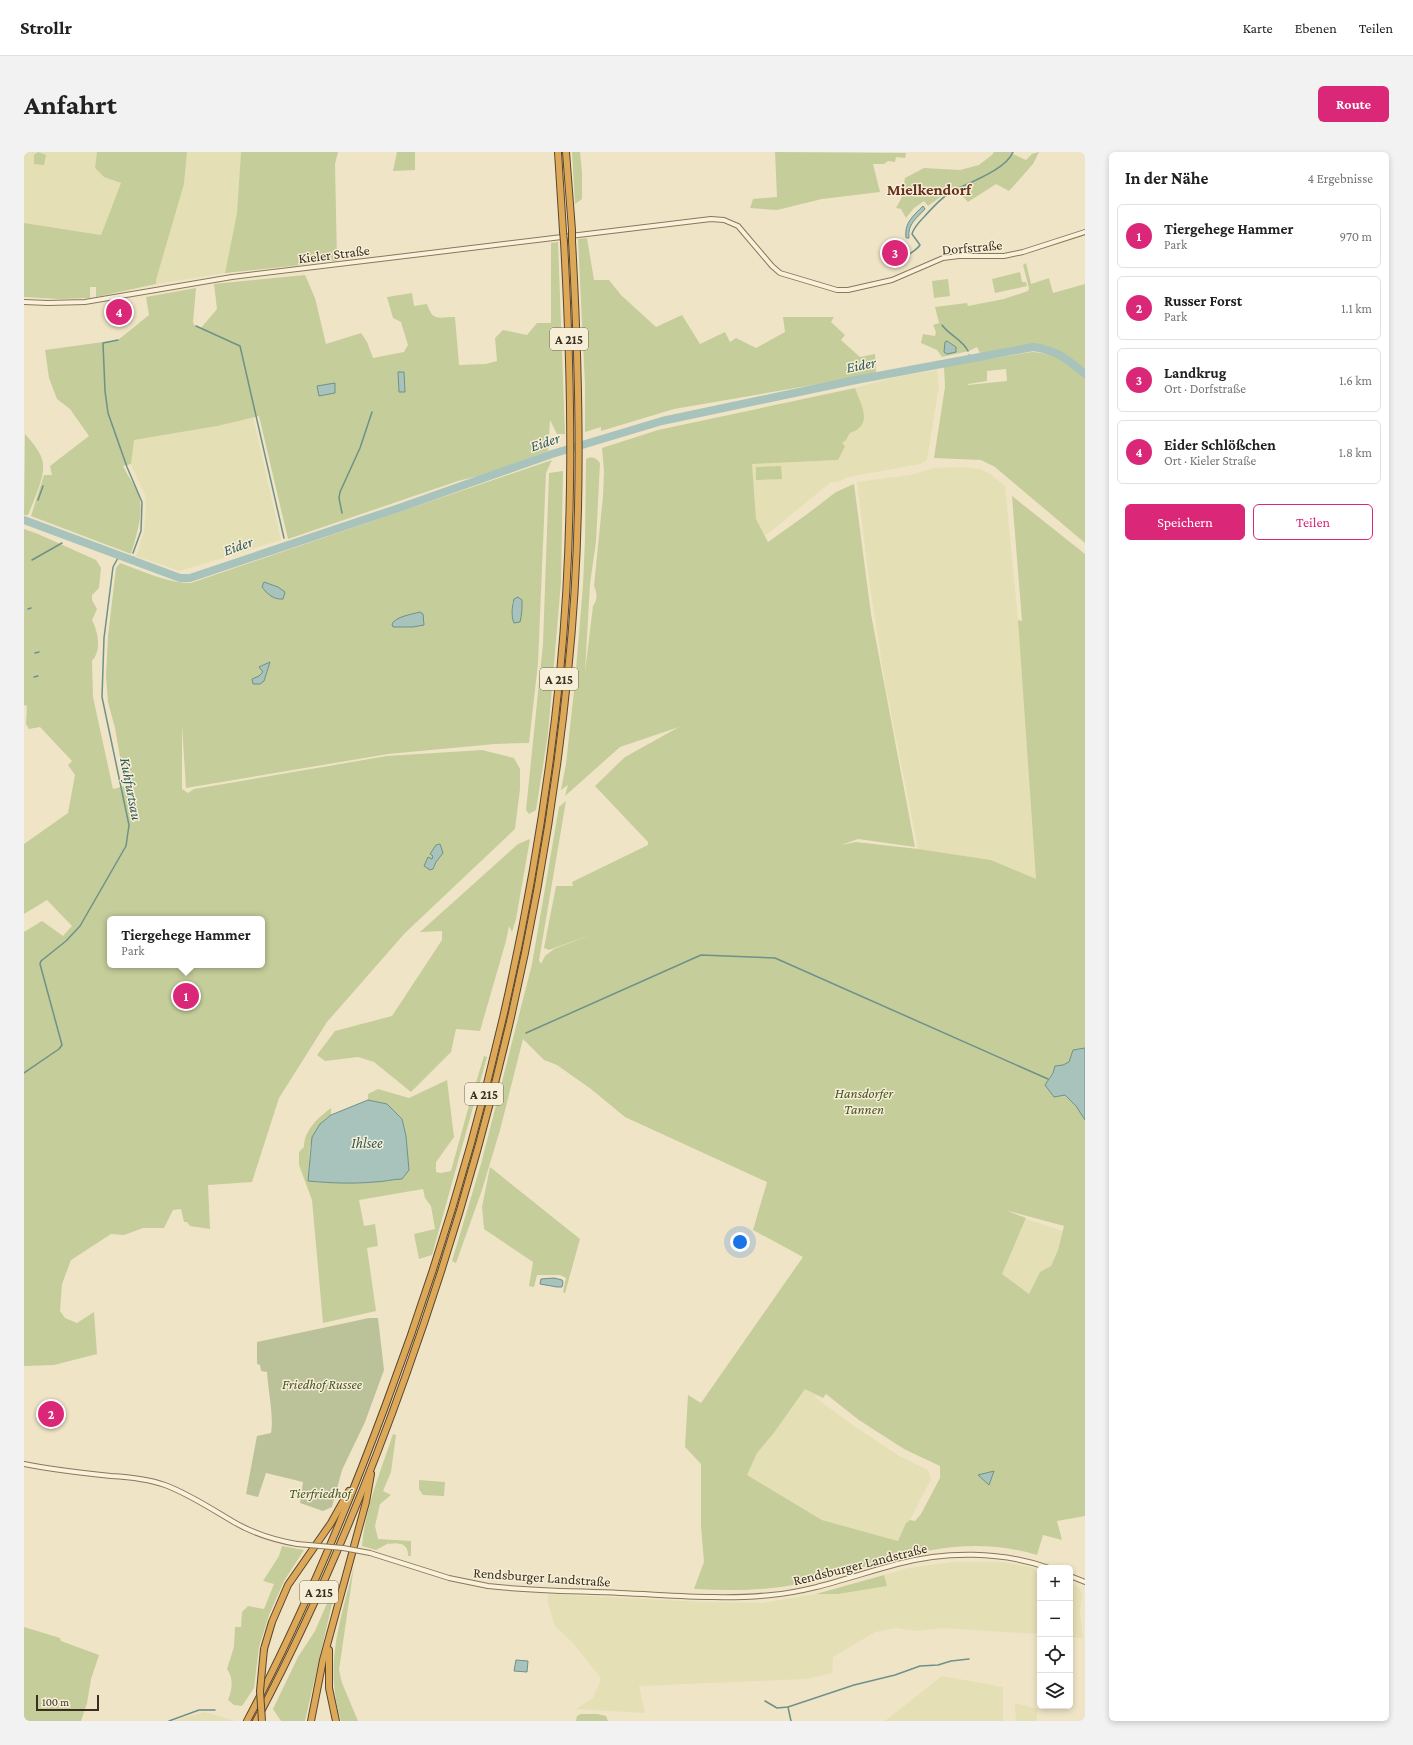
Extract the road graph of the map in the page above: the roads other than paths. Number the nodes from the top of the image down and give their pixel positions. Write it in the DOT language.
graph roads {
  1 [pos="558,152"];
  2 [pos="566,152"];
  3 [pos="648,226"];
  4 [pos="1085,232"];
  5 [pos="24,302"];
  6 [pos="367,1457"];
  7 [pos="374,1460"];
  8 [pos="24,1464"];
  9 [pos="1037,1565"];
  10 [pos="1073,1577"];
  11 [pos="1085,1582"];
  12 [pos="330,1636"];
  13 [pos="247,1721"];
  14 [pos="256,1721"];
  15 [pos="262,1721"];
  16 [pos="311,1721"];
  17 [pos="336,1721"];
  1 -- 6 [label="highway, A 215, bridge"];
  2 -- 7 [label="highway, A 215, bridge"];
  3 -- 4 [label="street, Dorfstraße"];
  3 -- 5 [label="street, Kieler Straße"];
  6 -- 13 [label="highway, A 215"];
  6 -- 15 [label="highway, bridge"];
  7 -- 12 [label="highway"];
  7 -- 14 [label="highway, A 215"];
  8 -- 9 [label="street, Rendsburger Landstraße, bridge"];
  10 -- 11 [label="street"];
  12 -- 16 [label="highway"];
  12 -- 17 [label="highway"];
}
